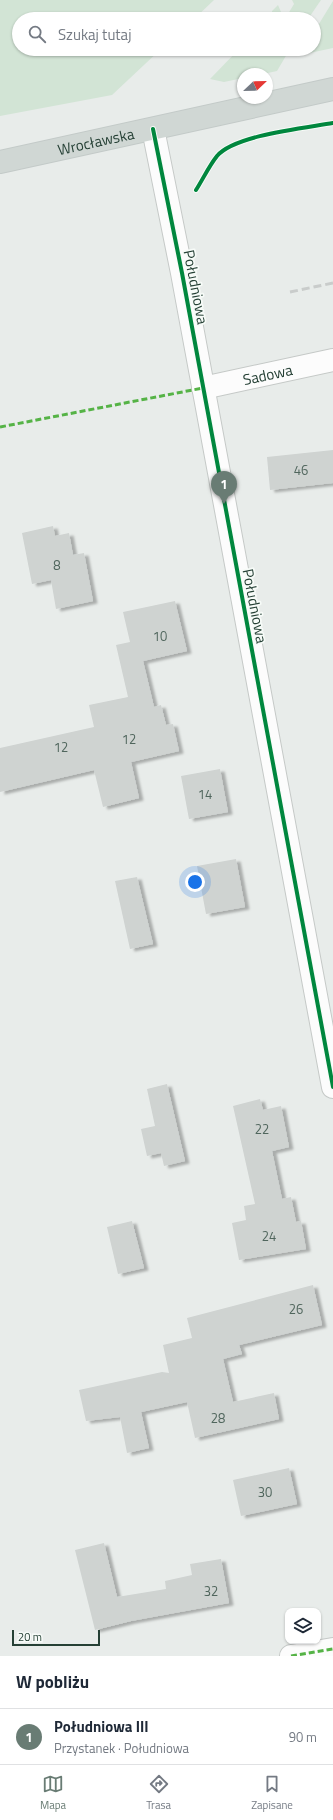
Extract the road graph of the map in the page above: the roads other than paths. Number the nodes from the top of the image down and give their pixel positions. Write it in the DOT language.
graph roads {
  1 [pos="333,89"];
  2 [pos="155,138"];
  3 [pos="0,162"];
  4 [pos="333,360"];
  5 [pos="202,388"];
  6 [pos="333,1087"];
  7 [pos="333,1649"];
  8 [pos="291,1656"];
  1 -- 2 [label="main road, Wrocławska"];
  2 -- 3 [label="main road, Wrocławska"];
  2 -- 5 [label="street, Południowa"];
  4 -- 5 [label="street, Sadowa"];
  5 -- 6 [label="street, Południowa"];
  7 -- 8 [label="street"];
}
